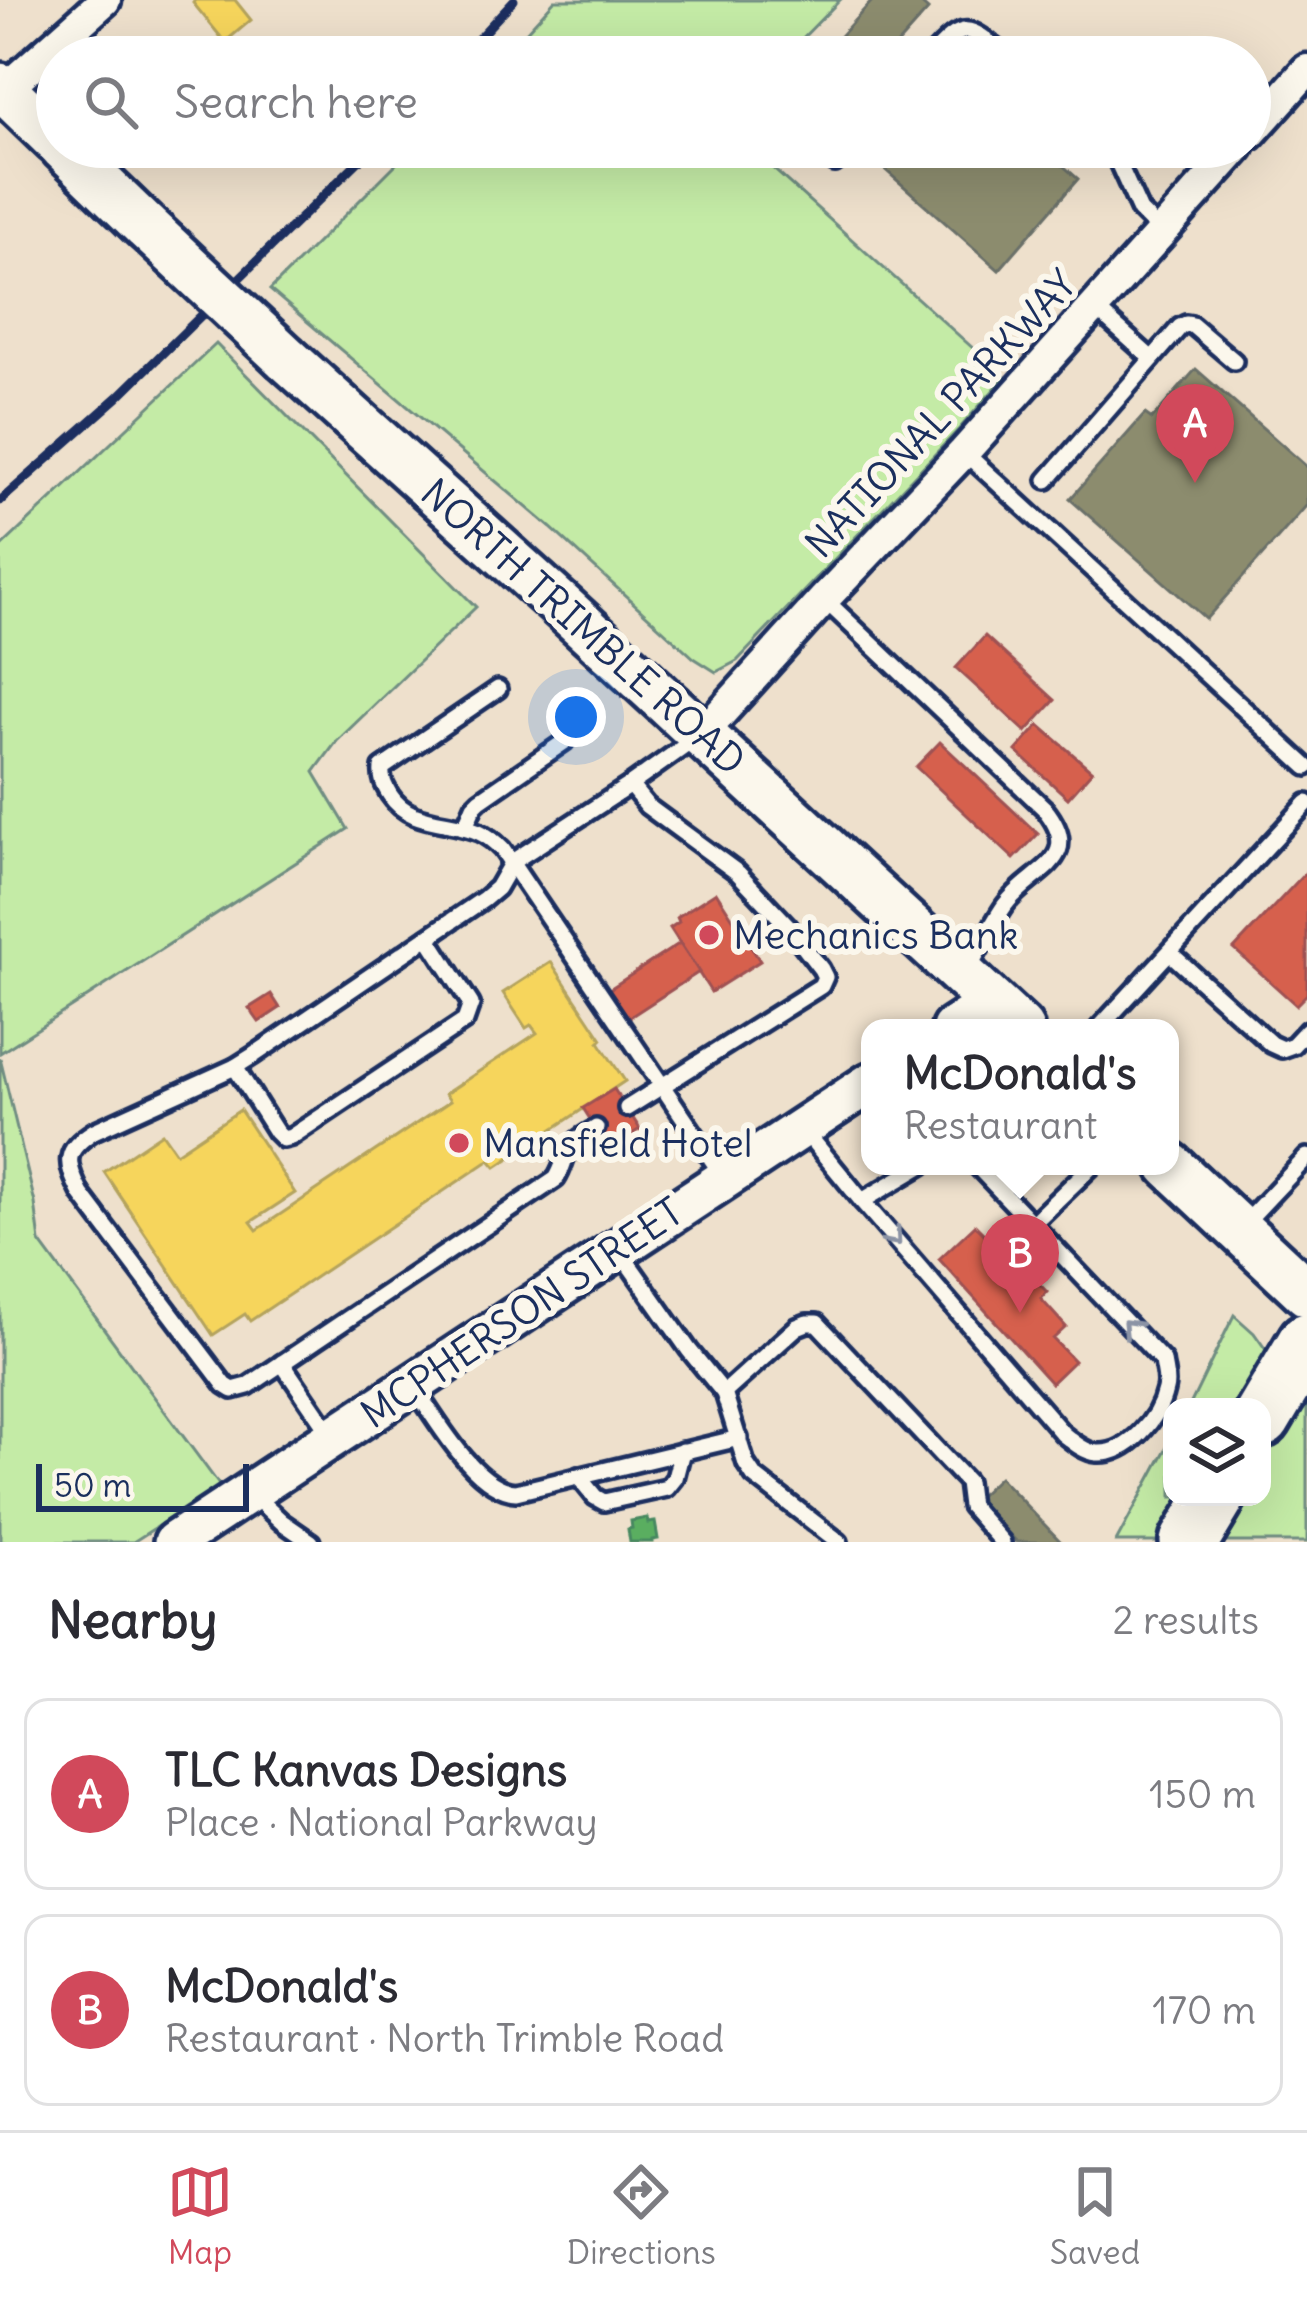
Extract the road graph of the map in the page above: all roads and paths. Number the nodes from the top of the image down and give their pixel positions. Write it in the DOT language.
graph roads {
  1 [pos="105,0"];
  2 [pos="63,36"];
  3 [pos="949,36"];
  4 [pos="982,36"];
  5 [pos="36,59"];
  6 [pos="1307,70"];
  7 [pos="2,88"];
  8 [pos="1271,110"];
  9 [pos="36,121"];
  10 [pos="85,168"];
  11 [pos="1121,168"];
  12 [pos="1219,168"];
  13 [pos="1161,232"];
  14 [pos="1094,307"];
  15 [pos="1152,359"];
  16 [pos="1234,362"];
  17 [pos="964,452"];
  18 [pos="1047,480"];
  19 [pos="824,599"];
  20 [pos="498,689"];
  21 [pos="702,734"];
  22 [pos="564,742"];
  23 [pos="1307,766"];
  24 [pos="630,785"];
  25 [pos="1307,803"];
  26 [pos="465,827"];
  27 [pos="512,862"];
  28 [pos="428,937"];
  29 [pos="1170,952"];
  30 [pos="992,1002"];
  31 [pos="966,1019"];
  32 [pos="1108,1019"];
  33 [pos="1307,1030"];
  34 [pos="235,1067"];
  35 [pos="661,1086"];
  36 [pos="861,1089"];
  37 [pos="627,1108"];
  38 [pos="596,1128"];
  39 [pos="802,1128"];
  40 [pos="1307,1157"];
  41 [pos="1179,1173"];
  42 [pos="906,1175"];
  43 [pos="985,1175"];
  44 [pos="1083,1175"];
  45 [pos="724,1179"];
  46 [pos="862,1201"];
  47 [pos="1032,1225"];
  48 [pos="1240,1228"];
  49 [pos="618,1250"];
  50 [pos="1307,1294"];
  51 [pos="1307,1342"];
  52 [pos="282,1363"];
  53 [pos="412,1385"];
  54 [pos="724,1393"];
  55 [pos="1271,1403"];
  56 [pos="333,1438"];
  57 [pos="739,1438"];
  58 [pos="682,1451"];
  59 [pos="578,1476"];
  60 [pos="250,1492"];
  61 [pos="1211,1506"];
  62 [pos="174,1542"];
  63 [pos="311,1542"];
  64 [pos="838,1542"];
  65 [pos="1002,1542"];
  66 [pos="1189,1542"];
  1 -- 2 [label="street"];
  3 -- 4 [label="lane"];
  5 -- 7 [label="street"];
  6 -- 8 [label="street"];
  7 -- 9 [label="main road, NORTH TRIMBLE ROAD"];
  10 -- 21 [label="main road, NORTH TRIMBLE ROAD, bridge"];
  11 -- 13 [label="lane"];
  12 -- 13 [label="street, NATIONAL PARKWAY"];
  13 -- 14 [label="street, NATIONAL PARKWAY"];
  14 -- 15 [label="lane"];
  14 -- 17 [label="street, NATIONAL PARKWAY"];
  15 -- 16 [label="lane"];
  15 -- 18 [label="lane"];
  17 -- 19 [label="street, NATIONAL PARKWAY"];
  17 -- 23 [label="lane"];
  19 -- 21 [label="street, NATIONAL PARKWAY"];
  19 -- 30 [label="lane"];
  20 -- 26 [label="lane"];
  21 -- 24 [label="lane"];
  21 -- 30 [label="main road, NORTH TRIMBLE ROAD"];
  22 -- 26 [label="lane"];
  24 -- 27 [label="lane"];
  24 -- 35 [label="lane"];
  25 -- 29 [label="lane"];
  26 -- 27 [label="lane"];
  27 -- 28 [label="lane"];
  27 -- 35 [label="lane"];
  28 -- 34 [label="lane"];
  28 -- 34 [label="lane"];
  29 -- 32 [label="lane"];
  29 -- 33 [label="lane"];
  30 -- 31 [label="street"];
  34 -- 52 [label="lane"];
  35 -- 37 [label="lane"];
  35 -- 45 [label="lane"];
  36 -- 39 [label="street, MCPHERSON STREET"];
  38 -- 52 [label="lane"];
  39 -- 45 [label="street, MCPHERSON STREET"];
  39 -- 46 [label="lane"];
  40 -- 48 [label="lane"];
  41 -- 48 [label="main road"];
  42 -- 46 [label="lane"];
  43 -- 47 [label="lane"];
  44 -- 47 [label="lane"];
  45 -- 49 [label="street, MCPHERSON STREET"];
  46 -- 47 [label="lane, one-way"];
  48 -- 50 [label="main road"];
  49 -- 53 [label="street, MCPHERSON STREET"];
  49 -- 54 [label="lane"];
  51 -- 55 [label="highway"];
  52 -- 56 [label="lane"];
  53 -- 56 [label="street, MCPHERSON STREET"];
  53 -- 59 [label="lane"];
  54 -- 57 [label="lane"];
  54 -- 65 [label="lane"];
  56 -- 60 [label="street, MCPHERSON STREET"];
  57 -- 58 [label="lane"];
  57 -- 64 [label="lane"];
  58 -- 59 [label="lane"];
  58 -- 59 [label="lane"];
  60 -- 62 [label="street, MCPHERSON STREET"];
  60 -- 63 [label="lane"];
  61 -- 66 [label="highway"];
}
